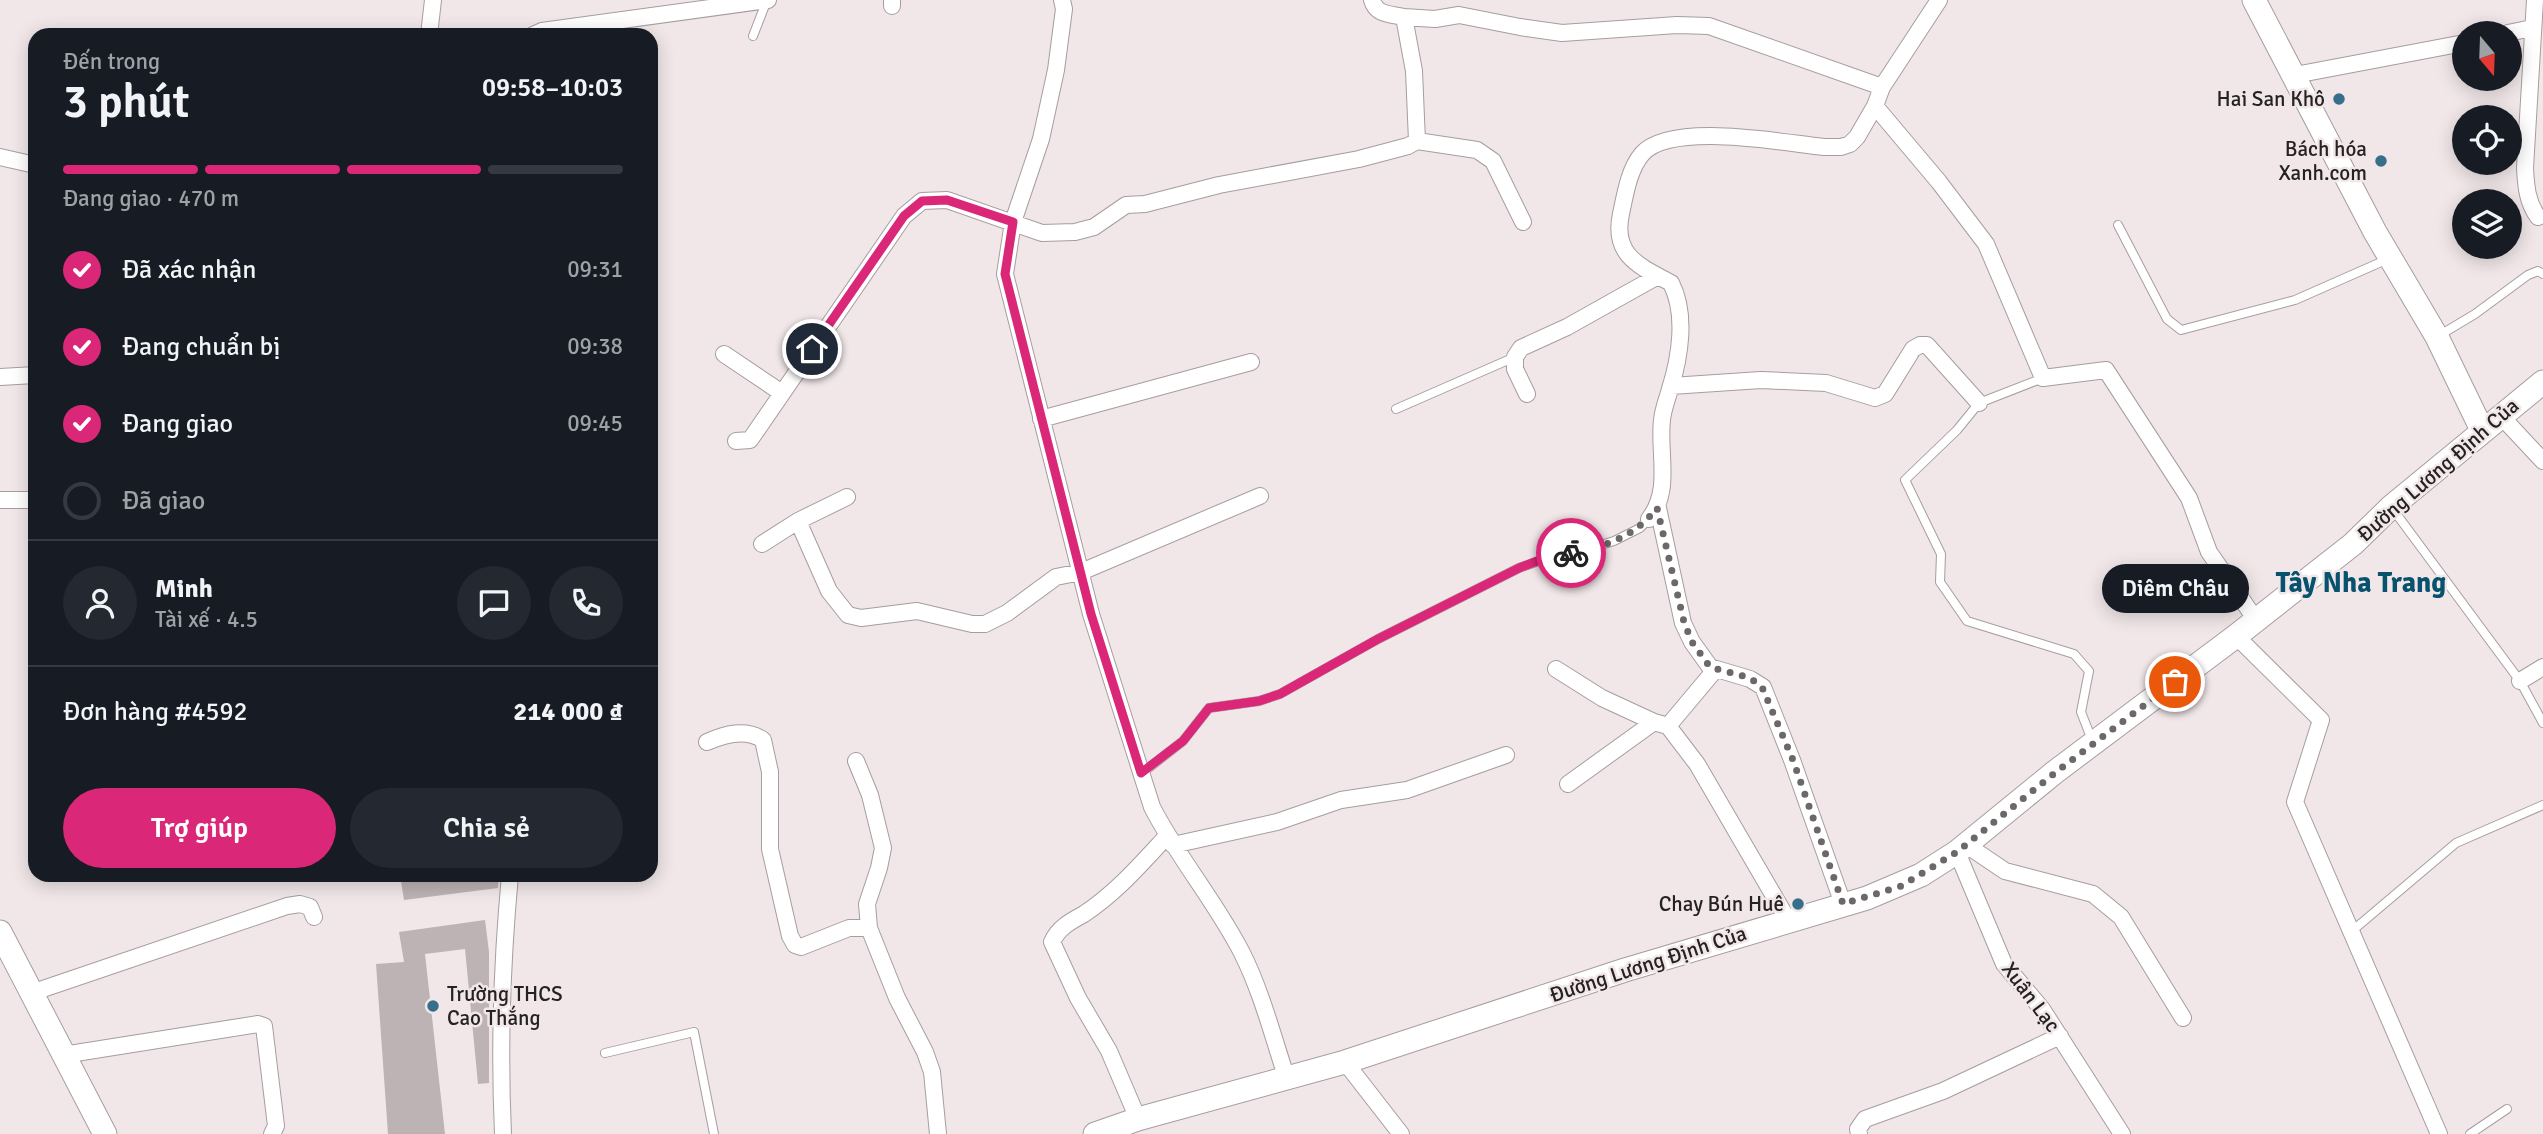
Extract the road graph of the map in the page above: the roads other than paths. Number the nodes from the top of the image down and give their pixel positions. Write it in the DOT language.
graph roads {
  1 [pos="433,0"];
  2 [pos="767,0"];
  3 [pos="1062,0"];
  4 [pos="1372,0"];
  5 [pos="1939,0"];
  6 [pos="2254,0"];
  7 [pos="2535,0"];
  8 [pos="1404,17"];
  9 [pos="430,28"];
  10 [pos="614,28"];
  11 [pos="2532,28"];
  12 [pos="2522,30"];
  13 [pos="753,36"];
  14 [pos="2452,45"];
  15 [pos="2295,75"];
  16 [pos="1882,87"];
  17 [pos="1875,106"];
  18 [pos="1417,141"];
  19 [pos="0,157"];
  20 [pos="28,163"];
  21 [pos="2540,217"];
  22 [pos="1013,222"];
  23 [pos="1523,222"];
  24 [pos="2118,225"];
  25 [pos="2390,258"];
  26 [pos="2543,274"];
  27 [pos="1658,276"];
  28 [pos="2437,337"];
  29 [pos="724,354"];
  30 [pos="1515,357"];
  31 [pos="1251,362"];
  32 [pos="28,375"];
  33 [pos="0,377"];
  34 [pos="2043,378"];
  35 [pos="2543,382"];
  36 [pos="1671,386"];
  37 [pos="782,393"];
  38 [pos="1527,394"];
  39 [pos="1979,403"];
  40 [pos="1396,409"];
  41 [pos="1041,419"];
  42 [pos="2491,423"];
  43 [pos="736,441"];
  44 [pos="2543,461"];
  45 [pos="1260,496"];
  46 [pos="847,497"];
  47 [pos="28,499"];
  48 [pos="0,500"];
  49 [pos="2391,507"];
  50 [pos="1653,513"];
  51 [pos="797,521"];
  52 [pos="762,544"];
  53 [pos="1081,572"];
  54 [pos="2256,620"];
  55 [pos="2236,636"];
  56 [pos="2543,667"];
  57 [pos="1556,669"];
  58 [pos="1715,670"];
  59 [pos="2520,681"];
  60 [pos="2543,723"];
  61 [pos="1661,724"];
  62 [pos="707,741"];
  63 [pos="2094,743"];
  64 [pos="1506,755"];
  65 [pos="856,761"];
  66 [pos="1141,773"];
  67 [pos="1568,784"];
  68 [pos="2543,806"];
  69 [pos="1170,841"];
  70 [pos="1961,848"];
  71 [pos="509,882"];
  72 [pos="1843,904"];
  73 [pos="314,917"];
  74 [pos="1788,920"];
  75 [pos="869,928"];
  76 [pos="0,932"];
  77 [pos="2351,932"];
  78 [pos="31,993"];
  79 [pos="2183,1018"];
  80 [pos="2060,1036"];
  81 [pos="605,1054"];
  82 [pos="63,1055"];
  83 [pos="1345,1062"];
  84 [pos="1287,1079"];
  85 [pos="2507,1109"];
  86 [pos="1138,1119"];
  87 [pos="105,1134"];
  88 [pos="272,1134"];
  89 [pos="503,1134"];
  90 [pos="714,1134"];
  91 [pos="938,1134"];
  92 [pos="1095,1134"];
  93 [pos="1401,1134"];
  94 [pos="1859,1134"];
  95 [pos="2122,1134"];
  96 [pos="2439,1134"];
  97 [pos="2470,1134"];
  1 -- 9 [label="street"];
  2 -- 10 [label="street"];
  2 -- 13 [label="lane"];
  3 -- 22 [label="street"];
  4 -- 8 [label="street"];
  5 -- 16 [label="street"];
  6 -- 15 [label="street"];
  7 -- 11 [label="street"];
  8 -- 16 [label="street"];
  8 -- 18 [label="street"];
  11 -- 12 [label="street"];
  11 -- 21 [label="street"];
  14 -- 15 [label="street"];
  15 -- 25 [label="street"];
  16 -- 17 [label="street"];
  17 -- 27 [label="street"];
  17 -- 34 [label="street"];
  18 -- 22 [label="street"];
  18 -- 23 [label="street"];
  19 -- 20 [label="street"];
  22 -- 37 [label="street"];
  22 -- 41 [label="street"];
  24 -- 25 [label="lane"];
  25 -- 28 [label="street"];
  26 -- 28 [label="lane"];
  27 -- 30 [label="street"];
  27 -- 36 [label="street"];
  28 -- 42 [label="street"];
  29 -- 37 [label="street"];
  30 -- 38 [label="street"];
  30 -- 40 [label="lane"];
  31 -- 41 [label="street"];
  32 -- 33 [label="street"];
  34 -- 39 [label="lane"];
  34 -- 54 [label="street"];
  35 -- 42 [label="street, Đường Lương Định Của"];
  36 -- 39 [label="street"];
  36 -- 50 [label="street"];
  37 -- 43 [label="street"];
  39 -- 63 [label="lane"];
  41 -- 53 [label="street"];
  42 -- 44 [label="street"];
  42 -- 49 [label="street, Đường Lương Định Của"];
  45 -- 53 [label="street"];
  46 -- 51 [label="street"];
  47 -- 48 [label="street"];
  49 -- 54 [label="street, Đường Lương Định Của"];
  49 -- 59 [label="lane"];
  50 -- 58 [label="street"];
  50 -- 66 [label="lane"];
  51 -- 52 [label="street"];
  51 -- 53 [label="street"];
  53 -- 66 [label="street"];
  54 -- 55 [label="street, Đường Lương Định Của"];
  55 -- 63 [label="street, Đường Lương Định Của"];
  55 -- 77 [label="street"];
  56 -- 59 [label="street"];
  57 -- 61 [label="street"];
  58 -- 61 [label="street"];
  58 -- 72 [label="street"];
  59 -- 60 [label="lane"];
  61 -- 67 [label="street"];
  61 -- 74 [label="street"];
  62 -- 75 [label="street"];
  63 -- 70 [label="street, Đường Lương Định Của"];
  64 -- 69 [label="street"];
  65 -- 75 [label="street"];
  66 -- 69 [label="street"];
  68 -- 77 [label="lane"];
  69 -- 84 [label="street"];
  69 -- 86 [label="street"];
  70 -- 72 [label="street, Đường Lương Định Của"];
  70 -- 79 [label="street"];
  70 -- 80 [label="street, Xuân Lạc"];
  71 -- 89 [label="street"];
  72 -- 74 [label="street, Đường Lương Định Của"];
  73 -- 78 [label="street"];
  74 -- 83 [label="street, Đường Lương Định Của"];
  75 -- 91 [label="street"];
  76 -- 78 [label="street"];
  77 -- 96 [label="street"];
  78 -- 82 [label="street"];
  80 -- 94 [label="street"];
  80 -- 95 [label="street, Xuân Lạc"];
  81 -- 90 [label="lane"];
  82 -- 87 [label="street"];
  82 -- 88 [label="street"];
  83 -- 84 [label="street, Đường Lương Định Của"];
  83 -- 93 [label="street"];
  84 -- 86 [label="street, Đường Lương Định Của"];
  85 -- 97 [label="lane"];
  86 -- 92 [label="street, Đường Lương Định Của"];
}
